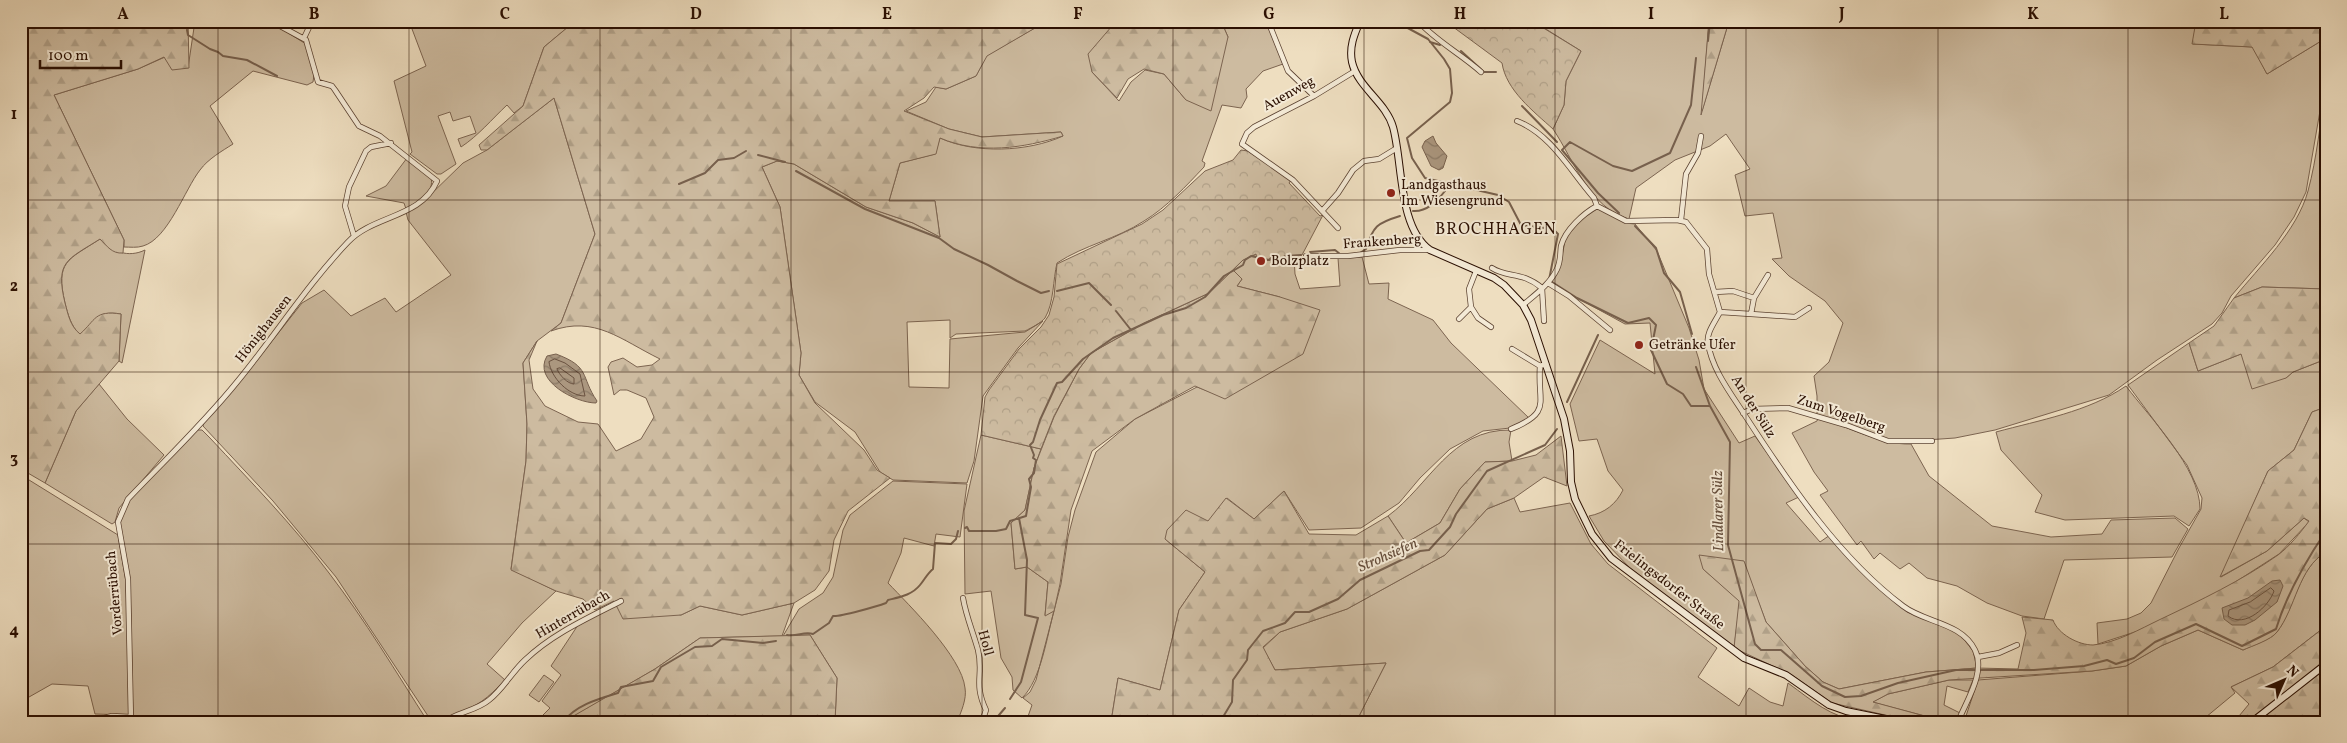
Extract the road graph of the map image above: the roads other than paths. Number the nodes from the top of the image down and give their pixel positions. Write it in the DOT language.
graph roads {
  1 [pos="271,21"];
  2 [pos="312,21"];
  3 [pos="1268,21"];
  4 [pos="1360,21"];
  5 [pos="1418,21"];
  6 [pos="304,38"];
  7 [pos="1355,71"];
  8 [pos="1481,72"];
  9 [pos="1314,96"];
  10 [pos="1517,121"];
  11 [pos="1701,136"];
  12 [pos="391,144"];
  13 [pos="1397,148"];
  14 [pos="1597,206"];
  15 [pos="1322,211"];
  16 [pos="1682,220"];
  17 [pos="1338,228"];
  18 [pos="354,236"];
  19 [pos="1430,250"];
  20 [pos="1306,256"];
  21 [pos="1492,268"];
  22 [pos="1476,271"];
  23 [pos="1768,275"];
  24 [pos="1548,283"];
  25 [pos="1542,288"];
  26 [pos="1714,292"];
  27 [pos="1754,298"];
  28 [pos="1523,305"];
  29 [pos="1471,307"];
  30 [pos="1809,308"];
  31 [pos="1720,312"];
  32 [pos="1751,314"];
  33 [pos="1459,319"];
  34 [pos="1544,321"];
  35 [pos="1491,327"];
  36 [pos="1610,330"];
  37 [pos="1512,349"];
  38 [pos="1543,365"];
  39 [pos="1743,413"];
  40 [pos="1510,429"];
  41 [pos="190,435"];
  42 [pos="1932,441"];
  43 [pos="963,598"];
  44 [pos="620,601"];
  45 [pos="2017,645"];
  46 [pos="1978,657"];
  47 [pos="2326,664"];
  48 [pos="131,719"];
  49 [pos="89,722"];
  50 [pos="444,722"];
  51 [pos="982,722"];
  52 [pos="1900,722"];
  53 [pos="1958,722"];
  54 [pos="2252,722"];
  1 -- 6 [label="street"];
  2 -- 6 [label="street"];
  3 -- 9 [label="street"];
  4 -- 7 [label="main road, Frielingsdorfer Straße"];
  5 -- 8 [label="street"];
  6 -- 12 [label="street, Hönighausen"];
  7 -- 9 [label="street, Auenweg"];
  7 -- 13 [label="main road, Frielingsdorfer Straße"];
  9 -- 15 [label="street, Auenweg"];
  10 -- 14 [label="street"];
  11 -- 16 [label="street"];
  12 -- 18 [label="street"];
  12 -- 18 [label="street, Hönighausen"];
  13 -- 15 [label="street"];
  13 -- 19 [label="main road, Frielingsdorfer Straße"];
  14 -- 16 [label="street"];
  14 -- 24 [label="street"];
  15 -- 17 [label="street"];
  16 -- 26 [label="street"];
  18 -- 41 [label="street, Hönighausen"];
  19 -- 20 [label="street, Frankenberg"];
  19 -- 22 [label="main road, Frielingsdorfer Straße"];
  21 -- 25 [label="street"];
  22 -- 28 [label="main road, Frielingsdorfer Straße"];
  22 -- 29 [label="street"];
  23 -- 27 [label="street"];
  24 -- 25 [label="street"];
  24 -- 36 [label="street"];
  25 -- 28 [label="street"];
  25 -- 34 [label="street"];
  26 -- 27 [label="street"];
  26 -- 31 [label="street"];
  27 -- 32 [label="street"];
  28 -- 38 [label="main road, Frielingsdorfer Straße"];
  29 -- 33 [label="street"];
  29 -- 35 [label="street"];
  30 -- 32 [label="street"];
  31 -- 32 [label="street"];
  31 -- 39 [label="street, An der Sülz"];
  37 -- 38 [label="street"];
  38 -- 40 [label="street"];
  38 -- 52 [label="main road, Frielingsdorfer Straße"];
  39 -- 42 [label="street, Zum Vogelberg"];
  39 -- 46 [label="street, An der Sülz"];
  41 -- 48 [label="street, Vorderrübach"];
  43 -- 51 [label="street, Holl"];
  44 -- 50 [label="street, Hinterrübach"];
  45 -- 46 [label="street"];
  46 -- 53 [label="street"];
  47 -- 54 [label="main road"];
  48 -- 49 [label="street, Vorderrübach"];
}
